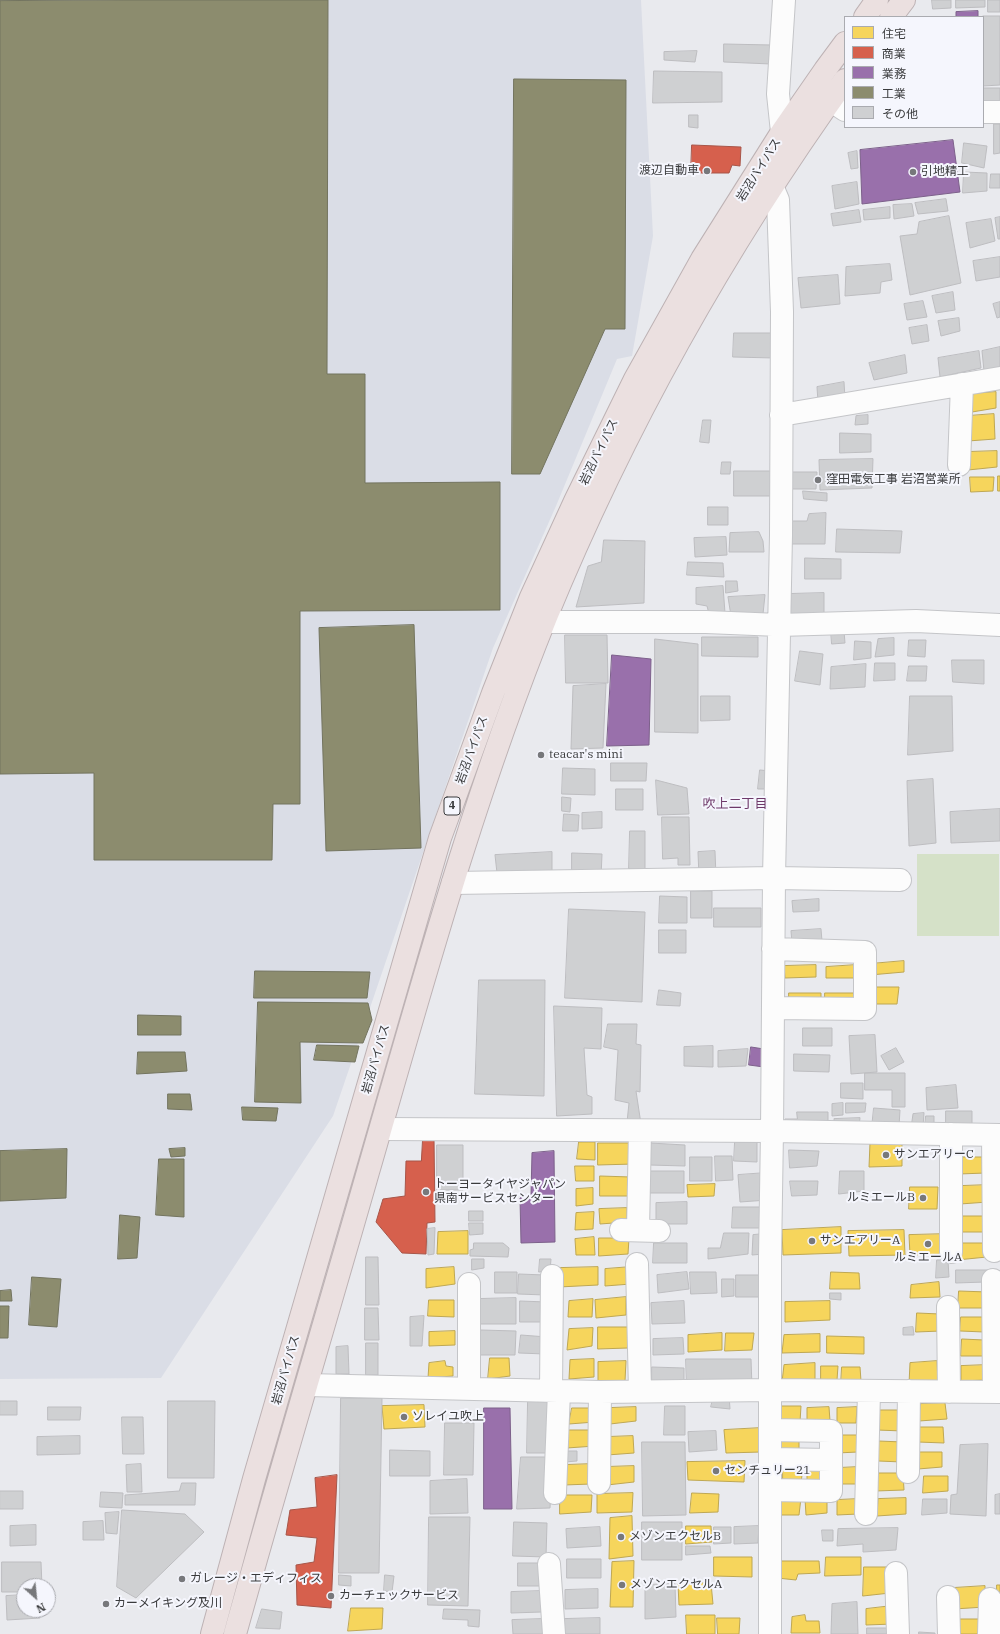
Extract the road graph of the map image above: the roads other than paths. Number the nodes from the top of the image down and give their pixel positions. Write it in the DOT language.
graph roads {
  1 [pos="784,0"];
  2 [pos="878,0"];
  3 [pos="904,0"];
  4 [pos="866,16"];
  5 [pos="891,16"];
  6 [pos="844,44"];
  7 [pos="844,84"];
  8 [pos="838,105"];
  9 [pos="984,112"];
  10 [pos="1000,112"];
  11 [pos="782,132"];
  12 [pos="772,186"];
  13 [pos="1000,378"];
  14 [pos="962,384"];
  15 [pos="781,415"];
  16 [pos="959,465"];
  17 [pos="545,622"];
  18 [pos="779,625"];
  19 [pos="1000,625"];
  20 [pos="774,878"];
  21 [pos="900,880"];
  22 [pos="452,883"];
  23 [pos="773,949"];
  24 [pos="773,1008"];
  25 [pos="381,1129"];
  26 [pos="640,1131"];
  27 [pos="772,1132"];
  28 [pos="951,1134"];
  29 [pos="996,1135"];
  30 [pos="640,1230"];
  31 [pos="994,1251"];
  32 [pos="951,1252"];
  33 [pos="637,1264"];
  34 [pos="552,1276"];
  35 [pos="992,1280"];
  36 [pos="469,1284"];
  37 [pos="948,1307"];
  38 [pos="307,1385"];
  39 [pos="469,1389"];
  40 [pos="771,1390"];
  41 [pos="555,1391"];
  42 [pos="640,1391"];
  43 [pos="870,1391"];
  44 [pos="909,1391"];
  45 [pos="600,1392"];
  46 [pos="949,1392"];
  47 [pos="997,1392"];
  48 [pos="770,1430"];
  49 [pos="770,1459"];
  50 [pos="831,1460"];
  51 [pos="908,1472"];
  52 [pos="599,1483"];
  53 [pos="770,1490"];
  54 [pos="555,1493"];
  55 [pos="866,1514"];
  56 [pos="549,1564"];
  57 [pos="896,1573"];
  58 [pos="948,1597"];
  59 [pos="990,1599"];
  60 [pos="212,1634"];
  61 [pos="235,1634"];
  62 [pos="554,1634"];
  63 [pos="770,1634"];
  64 [pos="898,1634"];
  65 [pos="949,1634"];
  66 [pos="989,1634"];
  1 -- 11 [label="street"];
  2 -- 4 [label="highway"];
  3 -- 5 [label="highway"];
  6 -- 11 [label="highway, 岩沼バイパス / 4"];
  7 -- 8 [label="highway, 岩沼バイパス / 4"];
  8 -- 12 [label="highway, 岩沼バイパス / 4"];
  9 -- 10 [label="street"];
  11 -- 60 [label="highway, 岩沼バイパス / 4"];
  12 -- 15 [label="street"];
  12 -- 17 [label="highway, 岩沼バイパス / 4"];
  13 -- 14 [label="street"];
  14 -- 15 [label="street"];
  14 -- 16 [label="street"];
  15 -- 18 [label="street"];
  17 -- 18 [label="street"];
  17 -- 22 [label="highway, 岩沼バイパス / 4"];
  18 -- 19 [label="street"];
  18 -- 20 [label="street"];
  20 -- 21 [label="street"];
  20 -- 22 [label="street"];
  20 -- 23 [label="street"];
  22 -- 25 [label="highway, 岩沼バイパス / 4"];
  23 -- 24 [label="street"];
  23 -- 24 [label="street"];
  24 -- 27 [label="street"];
  25 -- 26 [label="street"];
  25 -- 38 [label="highway, 岩沼バイパス / 4"];
  26 -- 27 [label="street"];
  26 -- 30 [label="street"];
  27 -- 28 [label="street"];
  27 -- 40 [label="street"];
  28 -- 29 [label="street"];
  28 -- 32 [label="street"];
  29 -- 31 [label="street"];
  33 -- 42 [label="street"];
  34 -- 41 [label="street"];
  35 -- 47 [label="street"];
  36 -- 39 [label="street"];
  37 -- 46 [label="street"];
  38 -- 39 [label="street"];
  38 -- 61 [label="highway, 岩沼バイパス / 4"];
  39 -- 41 [label="street"];
  40 -- 42 [label="street"];
  40 -- 43 [label="street"];
  40 -- 48 [label="street"];
  41 -- 45 [label="street"];
  41 -- 54 [label="street"];
  42 -- 45 [label="street"];
  43 -- 44 [label="street"];
  43 -- 55 [label="street"];
  44 -- 46 [label="street"];
  44 -- 51 [label="street"];
  45 -- 52 [label="street"];
  46 -- 47 [label="street"];
  48 -- 49 [label="street"];
  48 -- 50 [label="street"];
  49 -- 50 [label="street"];
  49 -- 53 [label="street"];
  50 -- 53 [label="street"];
  53 -- 63 [label="street"];
  56 -- 62 [label="street"];
  57 -- 64 [label="street"];
  58 -- 65 [label="street"];
  59 -- 66 [label="street"];
}
